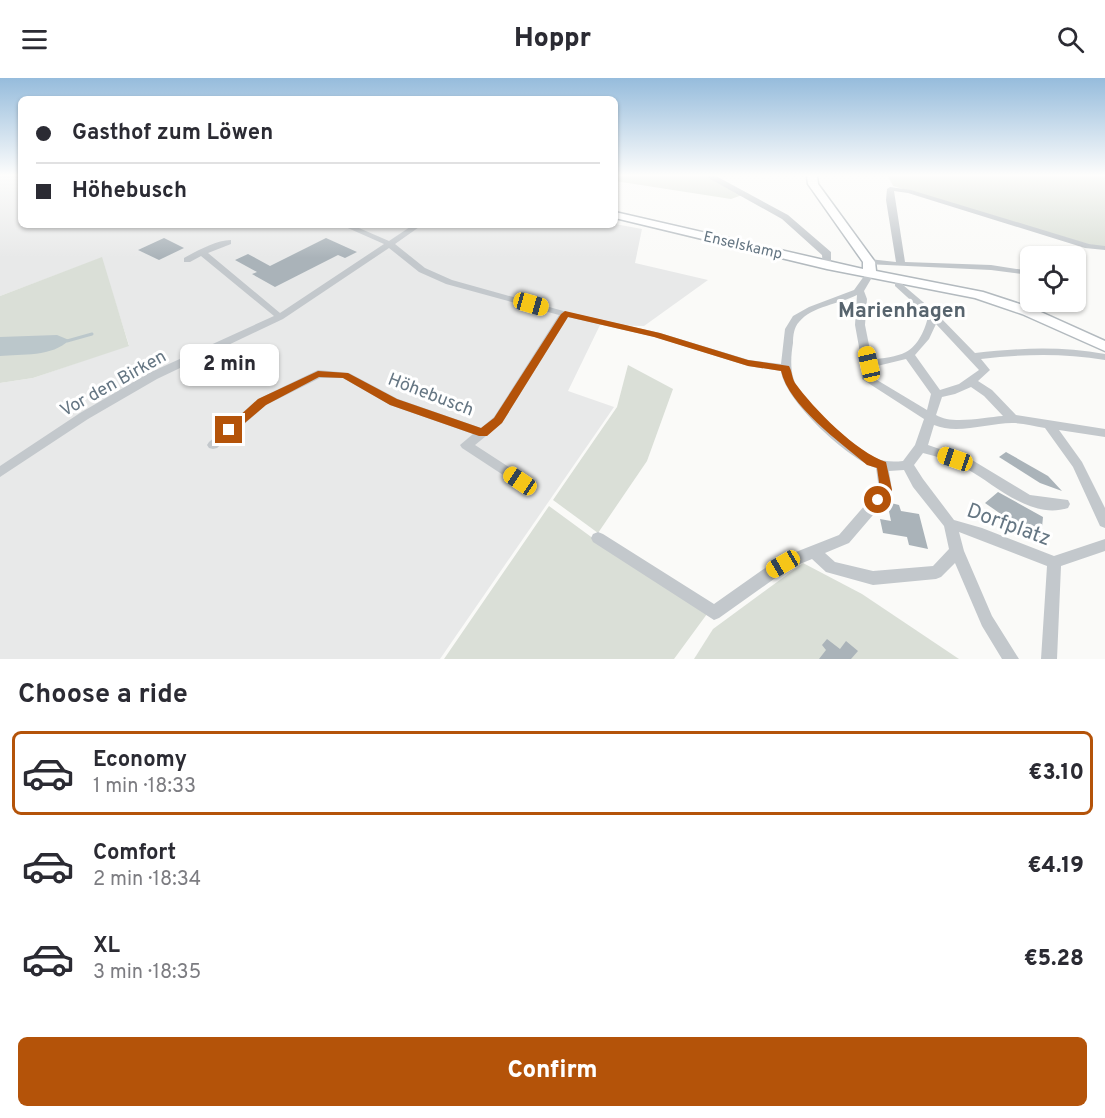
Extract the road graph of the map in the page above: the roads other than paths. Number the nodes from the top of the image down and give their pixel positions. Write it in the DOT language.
graph roads {
  1 [pos="759,203"];
  2 [pos="826,203"];
  3 [pos="891,203"];
  4 [pos="948,203"];
  5 [pos="618,216"];
  6 [pos="352,228"];
  7 [pos="414,228"];
  8 [pos="228,242"];
  9 [pos="390,244"];
  10 [pos="1105,248"];
  11 [pos="202,252"];
  12 [pos="188,260"];
  13 [pos="828,264"];
  14 [pos="902,264"];
  15 [pos="869,268"];
  16 [pos="1020,271"];
  17 [pos="899,280"];
  18 [pos="860,291"];
  19 [pos="565,314"];
  20 [pos="933,315"];
  21 [pos="280,317"];
  22 [pos="1105,346"];
  23 [pos="909,355"];
  24 [pos="973,357"];
  25 [pos="1105,357"];
  26 [pos="869,364"];
  27 [pos="786,368"];
  28 [pos="971,382"];
  29 [pos="937,394"];
  30 [pos="929,418"];
  31 [pos="1013,419"];
  32 [pos="1050,426"];
  33 [pos="483,433"];
  34 [pos="1105,433"];
  35 [pos="213,445"];
  36 [pos="921,447"];
  37 [pos="882,465"];
  38 [pos="908,465"];
  39 [pos="0,472"];
  40 [pos="520,481"];
  41 [pos="1063,504"];
  42 [pos="1105,522"];
  43 [pos="950,524"];
  44 [pos="598,538"];
  45 [pos="1105,545"];
  46 [pos="957,551"];
  47 [pos="814,552"];
  48 [pos="1054,562"];
  49 [pos="1011,659"];
  50 [pos="1049,659"];
  1 -- 13 [label="street"];
  2 -- 15 [label="main road"];
  3 -- 14 [label="street"];
  4 -- 10 [label="street"];
  5 -- 13 [label="main road, Enselskamp"];
  6 -- 9 [label="street"];
  7 -- 9 [label="street, Vor den Birken"];
  8 -- 11 [label="street"];
  9 -- 19 [label="street"];
  9 -- 21 [label="street, Vor den Birken"];
  11 -- 12 [label="street"];
  11 -- 21 [label="street"];
  13 -- 15 [label="main road, Enselskamp"];
  14 -- 15 [label="street"];
  14 -- 16 [label="street"];
  15 -- 17 [label="main road, Enselskamp"];
  15 -- 18 [label="street"];
  17 -- 20 [label="street"];
  17 -- 22 [label="main road, Enselskamp"];
  18 -- 26 [label="street"];
  18 -- 27 [label="street"];
  19 -- 27 [label="street"];
  19 -- 33 [label="street, Höhebusch"];
  20 -- 23 [label="street"];
  20 -- 24 [label="street"];
  21 -- 39 [label="street, Vor den Birken"];
  23 -- 26 [label="street"];
  23 -- 29 [label="street"];
  24 -- 25 [label="street"];
  24 -- 28 [label="street"];
  26 -- 30 [label="street"];
  27 -- 37 [label="street"];
  28 -- 29 [label="street"];
  28 -- 31 [label="street"];
  29 -- 30 [label="street"];
  30 -- 31 [label="street"];
  30 -- 36 [label="street"];
  31 -- 32 [label="street"];
  32 -- 34 [label="street"];
  32 -- 42 [label="street"];
  33 -- 35 [label="street, Höhebusch"];
  33 -- 40 [label="street, Höhebusch"];
  36 -- 38 [label="street"];
  36 -- 41 [label="street"];
  37 -- 38 [label="street"];
  37 -- 47 [label="street"];
  38 -- 43 [label="street, Dorfplatz"];
  43 -- 46 [label="street, Dorfplatz"];
  43 -- 48 [label="street, Dorfplatz"];
  44 -- 47 [label="street"];
  45 -- 48 [label="street"];
  46 -- 47 [label="street"];
  46 -- 49 [label="street, Dorfplatz"];
  48 -- 50 [label="street"];
}
